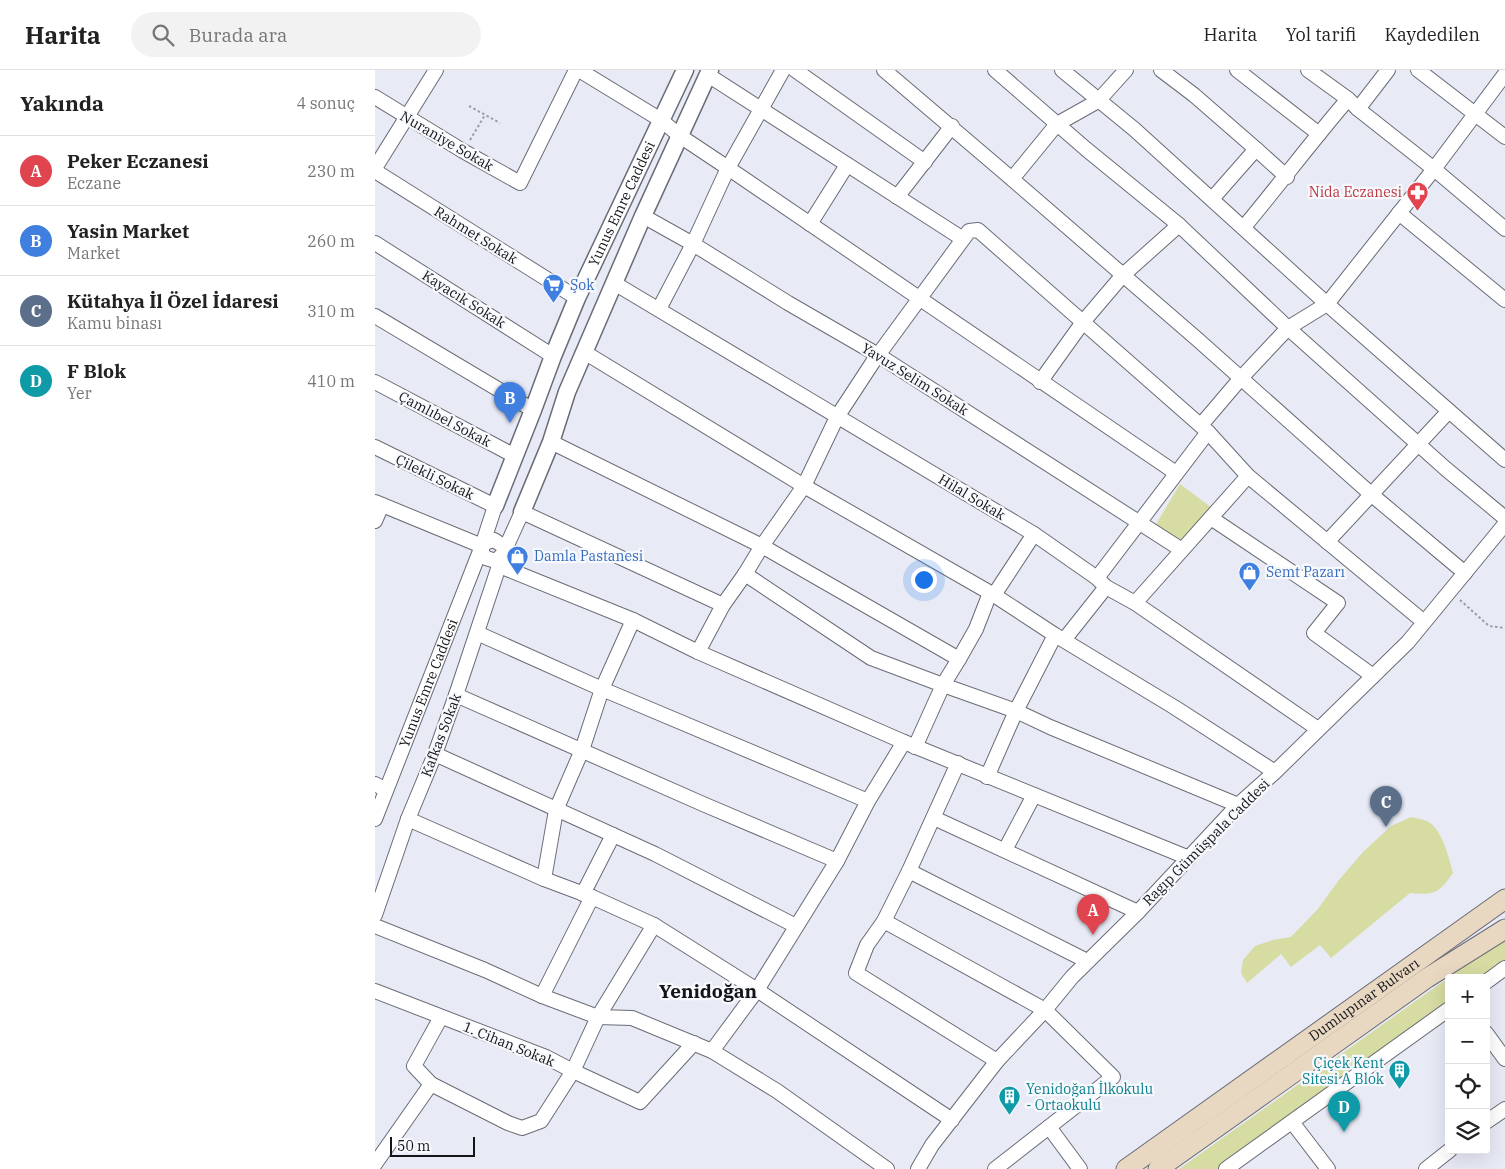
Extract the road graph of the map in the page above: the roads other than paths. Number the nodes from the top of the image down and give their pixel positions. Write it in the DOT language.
graph roads {
  1 [pos="436,70"];
  2 [pos="578,70"];
  3 [pos="685,70"];
  4 [pos="783,70"];
  5 [pos="795,70"];
  6 [pos="884,70"];
  7 [pos="995,70"];
  8 [pos="1062,70"];
  9 [pos="1125,70"];
  10 [pos="1161,70"];
  11 [pos="1237,70"];
  12 [pos="1308,70"];
  13 [pos="1388,70"];
  14 [pos="1418,70"];
  15 [pos="709,72"];
  16 [pos="1505,74"];
  17 [pos="1178,75"];
  18 [pos="375,97"];
  19 [pos="1098,101"];
  20 [pos="1353,104"];
  21 [pos="761,110"];
  22 [pos="1475,114"];
  23 [pos="407,117"];
  24 [pos="661,120"];
  25 [pos="1057,124"];
  26 [pos="952,126"];
  27 [pos="1319,134"];
  28 [pos="680,136"];
  29 [pos="1505,137"];
  30 [pos="1255,149"];
  31 [pos="925,162"];
  32 [pos="847,165"];
  33 [pos="728,168"];
  34 [pos="375,169"];
  35 [pos="1434,169"];
  36 [pos="1287,177"];
  37 [pos="1012,179"];
  38 [pos="897,197"];
  39 [pos="1212,200"];
  40 [pos="1399,212"];
  41 [pos="643,216"];
  42 [pos="810,224"];
  43 [pos="1179,225"];
  44 [pos="1244,227"];
  45 [pos="1505,229"];
  46 [pos="963,239"];
  47 [pos="375,243"];
  48 [pos="693,244"];
  49 [pos="1123,275"];
  50 [pos="615,283"];
  51 [pos="577,298"];
  52 [pos="919,299"];
  53 [pos="1505,300"];
  54 [pos="1327,304"];
  55 [pos="659,309"];
  56 [pos="375,316"];
  57 [pos="1083,322"];
  58 [pos="1288,328"];
  59 [pos="584,352"];
  60 [pos="553,356"];
  61 [pos="878,356"];
  62 [pos="1241,378"];
  63 [pos="375,382"];
  64 [pos="1041,382"];
  65 [pos="533,410"];
  66 [pos="1449,411"];
  67 [pos="837,417"];
  68 [pos="1205,428"];
  69 [pos="551,442"];
  70 [pos="1419,444"];
  71 [pos="375,447"];
  72 [pos="515,456"];
  73 [pos="1505,460"];
  74 [pos="1176,474"];
  75 [pos="1248,476"];
  76 [pos="804,486"];
  77 [pos="1372,495"];
  78 [pos="379,503"];
  79 [pos="495,506"];
  80 [pos="522,512"];
  81 [pos="1211,518"];
  82 [pos="1505,518"];
  83 [pos="375,521"];
  84 [pos="1139,523"];
  85 [pos="1505,524"];
  86 [pos="1034,534"];
  87 [pos="1327,542"];
  88 [pos="482,546"];
  89 [pos="762,546"];
  90 [pos="1182,550"];
  91 [pos="503,554"];
  92 [pos="1465,573"];
  93 [pos="745,574"];
  94 [pos="1101,583"];
  95 [pos="992,594"];
  96 [pos="1135,603"];
  97 [pos="723,605"];
  98 [pos="633,620"];
  99 [pos="1424,622"];
  100 [pos="477,633"];
  101 [pos="1059,638"];
  102 [pos="698,652"];
  103 [pos="959,659"];
  104 [pos="1373,676"];
  105 [pos="943,685"];
  106 [pos="602,689"];
  107 [pos="456,695"];
  108 [pos="1016,712"];
  109 [pos="1318,729"];
  110 [pos="910,745"];
  111 [pos="582,750"];
  112 [pos="435,754"];
  113 [pos="958,764"];
  114 [pos="1275,772"];
  115 [pos="987,777"];
  116 [pos="381,787"];
  117 [pos="1034,795"];
  118 [pos="868,801"];
  119 [pos="1238,805"];
  120 [pos="557,810"];
  121 [pos="934,818"];
  122 [pos="375,819"];
  123 [pos="408,819"];
  124 [pos="613,835"];
  125 [pos="1005,850"];
  126 [pos="1189,858"];
  127 [pos="837,862"];
  128 [pos="909,871"];
  129 [pos="544,879"];
  130 [pos="587,895"];
  131 [pos="1505,899"];
  132 [pos="1138,912"];
  133 [pos="375,915"];
  134 [pos="883,921"];
  135 [pos="654,925"];
  136 [pos="375,926"];
  137 [pos="796,926"];
  138 [pos="1505,929"];
  139 [pos="1087,962"];
  140 [pos="1505,968"];
  141 [pos="1490,979"];
  142 [pos="757,990"];
  143 [pos="375,991"];
  144 [pos="542,996"];
  145 [pos="1045,1010"];
  146 [pos="1445,1012"];
  147 [pos="441,1017"];
  148 [pos="599,1018"];
  149 [pos="1490,1038"];
  150 [pos="694,1043"];
  151 [pos="712,1051"];
  152 [pos="1505,1059"];
  153 [pos="997,1061"];
  154 [pos="573,1072"];
  155 [pos="431,1084"];
  156 [pos="1505,1109"];
  157 [pos="1490,1119"];
  158 [pos="952,1120"];
  159 [pos="1292,1122"];
  160 [pos="1049,1127"];
  161 [pos="1445,1154"];
  162 [pos="375,1164"];
  163 [pos="887,1169"];
  164 [pos="918,1169"];
  165 [pos="995,1169"];
  166 [pos="1080,1169"];
  167 [pos="1126,1169"];
  168 [pos="1158,1169"];
  169 [pos="1226,1169"];
  170 [pos="1329,1169"];
  171 [pos="1426,1169"];
  1 -- 23 [label="street"];
  2 -- 23 [label="street, Nuraniye Sokak"];
  2 -- 24 [label="street"];
  3 -- 24 [label="street, Yunus Emre Caddesi"];
  4 -- 21 [label="street"];
  5 -- 31 [label="street"];
  6 -- 26 [label="street"];
  7 -- 25 [label="street"];
  8 -- 19 [label="street"];
  9 -- 19 [label="street"];
  10 -- 17 [label="street"];
  11 -- 27 [label="street"];
  12 -- 20 [label="street"];
  13 -- 20 [label="street"];
  14 -- 22 [label="street"];
  15 -- 21 [label="street"];
  15 -- 28 [label="street"];
  16 -- 22 [label="street"];
  17 -- 30 [label="street"];
  18 -- 23 [label="street, Nuraniye Sokak"];
  19 -- 25 [label="street"];
  19 -- 39 [label="street"];
  20 -- 27 [label="street"];
  20 -- 35 [label="street"];
  21 -- 32 [label="street"];
  21 -- 33 [label="street"];
  22 -- 29 [label="street"];
  22 -- 35 [label="street"];
  23 -- 34 [label="street"];
  24 -- 28 [label="street"];
  24 -- 51 [label="street, Yunus Emre Caddesi"];
  25 -- 37 [label="street"];
  25 -- 43 [label="street"];
  26 -- 31 [label="street"];
  26 -- 37 [label="street"];
  27 -- 36 [label="street"];
  28 -- 33 [label="street"];
  28 -- 41 [label="street"];
  30 -- 36 [label="street"];
  30 -- 39 [label="street"];
  31 -- 38 [label="street"];
  32 -- 38 [label="street"];
  32 -- 42 [label="street"];
  33 -- 42 [label="street"];
  33 -- 48 [label="street"];
  34 -- 51 [label="street, Rahmet Sokak"];
  35 -- 40 [label="street"];
  35 -- 45 [label="street"];
  36 -- 44 [label="street"];
  37 -- 49 [label="street"];
  38 -- 46 [label="street"];
  39 -- 44 [label="street"];
  40 -- 53 [label="street"];
  40 -- 54 [label="street"];
  41 -- 48 [label="street, Yavuz Selim Sokak"];
  41 -- 50 [label="street"];
  42 -- 52 [label="street"];
  43 -- 49 [label="street"];
  43 -- 58 [label="street"];
  44 -- 54 [label="street"];
  46 -- 52 [label="street"];
  46 -- 57 [label="street"];
  47 -- 60 [label="street, Kayacık Sokak"];
  48 -- 55 [label="street"];
  48 -- 61 [label="street, Yavuz Selim Sokak"];
  49 -- 57 [label="street"];
  49 -- 62 [label="street"];
  50 -- 55 [label="street, Hilal Sokak"];
  50 -- 59 [label="street"];
  51 -- 60 [label="street, Yunus Emre Caddesi"];
  52 -- 61 [label="street"];
  52 -- 64 [label="street"];
  54 -- 58 [label="street"];
  54 -- 66 [label="street"];
  55 -- 67 [label="street, Hilal Sokak"];
  56 -- 65 [label="street"];
  57 -- 64 [label="street"];
  57 -- 68 [label="street"];
  58 -- 62 [label="street"];
  58 -- 70 [label="street"];
  59 -- 69 [label="street"];
  59 -- 76 [label="street"];
  60 -- 65 [label="street, Yunus Emre Caddesi"];
  61 -- 67 [label="street"];
  61 -- 84 [label="street, Yavuz Selim Sokak"];
  62 -- 68 [label="street"];
  62 -- 77 [label="street"];
  63 -- 72 [label="street, Çamlıbel Sokak"];
  64 -- 74 [label="street"];
  65 -- 72 [label="street, Yunus Emre Caddesi"];
  66 -- 70 [label="street"];
  66 -- 73 [label="street"];
  67 -- 76 [label="street"];
  67 -- 86 [label="street, Hilal Sokak"];
  68 -- 74 [label="street"];
  68 -- 75 [label="street"];
  69 -- 80 [label="street"];
  69 -- 89 [label="street"];
  70 -- 77 [label="street"];
  70 -- 82 [label="street"];
  71 -- 79 [label="street, Çilekli Sokak"];
  72 -- 79 [label="street, Yunus Emre Caddesi"];
  74 -- 84 [label="street"];
  75 -- 81 [label="street"];
  75 -- 87 [label="street"];
  76 -- 89 [label="street"];
  76 -- 95 [label="street"];
  77 -- 87 [label="street"];
  77 -- 92 [label="street"];
  78 -- 83 [label="street"];
  78 -- 88 [label="street"];
  79 -- 88 [label="street, Yunus Emre Caddesi"];
  80 -- 91 [label="street, Kafkas Sokak"];
  80 -- 97 [label="street"];
  81 -- 90 [label="street"];
  81 -- 104 [label="street"];
  84 -- 90 [label="street, Yavuz Selim Sokak"];
  84 -- 94 [label="street"];
  85 -- 92 [label="street, Ragıp Gümüşpala Caddesi"];
  86 -- 94 [label="street, Hilal Sokak"];
  86 -- 95 [label="street"];
  87 -- 99 [label="street"];
  88 -- 91 [label="street"];
  88 -- 116 [label="street, Yunus Emre Caddesi"];
  89 -- 93 [label="street"];
  89 -- 103 [label="street"];
  90 -- 96 [label="street"];
  91 -- 98 [label="street"];
  91 -- 100 [label="street, Kafkas Sokak"];
  92 -- 99 [label="street, Ragıp Gümüşpala Caddesi"];
  93 -- 97 [label="street"];
  93 -- 105 [label="street"];
  94 -- 96 [label="street, Hilal Sokak"];
  94 -- 101 [label="street"];
  95 -- 101 [label="street"];
  95 -- 103 [label="street"];
  96 -- 109 [label="street, Hilal Sokak"];
  97 -- 102 [label="street"];
  98 -- 102 [label="street"];
  98 -- 106 [label="street"];
  99 -- 104 [label="street, Ragıp Gümüşpala Caddesi"];
  100 -- 106 [label="street"];
  100 -- 107 [label="street, Kafkas Sokak"];
  101 -- 108 [label="street"];
  101 -- 114 [label="street"];
  102 -- 110 [label="street"];
  103 -- 105 [label="street"];
  104 -- 109 [label="street, Ragıp Gümüşpala Caddesi"];
  105 -- 108 [label="street"];
  105 -- 110 [label="street"];
  106 -- 111 [label="street"];
  106 -- 118 [label="street"];
  107 -- 111 [label="street"];
  107 -- 112 [label="street, Kafkas Sokak"];
  108 -- 115 [label="street"];
  108 -- 119 [label="street"];
  109 -- 114 [label="street, Ragıp Gümüşpala Caddesi"];
  110 -- 113 [label="street"];
  110 -- 118 [label="street"];
  111 -- 120 [label="street"];
  111 -- 127 [label="street"];
  112 -- 120 [label="street"];
  112 -- 123 [label="street, Kafkas Sokak"];
  113 -- 115 [label="street"];
  113 -- 121 [label="street"];
  114 -- 119 [label="street, Ragıp Gümüşpala Caddesi"];
  115 -- 117 [label="street"];
  116 -- 122 [label="street, Yunus Emre Caddesi"];
  117 -- 125 [label="street"];
  117 -- 126 [label="street"];
  118 -- 127 [label="street"];
  119 -- 126 [label="street, Ragıp Gümüşpala Caddesi"];
  120 -- 124 [label="street"];
  120 -- 129 [label="street"];
  121 -- 125 [label="street"];
  121 -- 128 [label="street"];
  123 -- 129 [label="street"];
  123 -- 133 [label="street, Kafkas Sokak"];
  124 -- 130 [label="street"];
  124 -- 137 [label="street"];
  125 -- 132 [label="street"];
  126 -- 132 [label="street, Ragıp Gümüşpala Caddesi"];
  127 -- 137 [label="street"];
  128 -- 134 [label="street"];
  128 -- 139 [label="street"];
  129 -- 130 [label="street"];
  130 -- 135 [label="street"];
  130 -- 144 [label="street"];
  131 -- 167 [label="main road, Dumlupınar Bulvarı"];
  132 -- 139 [label="street, Ragıp Gümüşpala Caddesi"];
  134 -- 145 [label="street"];
  134 -- 153 [label="street"];
  135 -- 142 [label="street"];
  135 -- 148 [label="street"];
  136 -- 144 [label="street"];
  137 -- 142 [label="street"];
  138 -- 168 [label="main road, Dumlupınar Bulvarı"];
  139 -- 145 [label="street, Ragıp Gümüşpala Caddesi"];
  140 -- 141 [label="street"];
  142 -- 151 [label="street"];
  142 -- 158 [label="street"];
  143 -- 147 [label="street, 1. Cihan Sokak"];
  144 -- 148 [label="street"];
  145 -- 153 [label="street, Ragıp Gümüşpala Caddesi"];
  145 -- 160 [label="street"];
  146 -- 159 [label="street"];
  147 -- 154 [label="street, 1. Cihan Sokak"];
  147 -- 155 [label="street"];
  148 -- 150 [label="street"];
  148 -- 154 [label="street"];
  149 -- 152 [label="street"];
  150 -- 151 [label="street"];
  150 -- 154 [label="street, 1. Cihan Sokak"];
  151 -- 163 [label="street"];
  153 -- 158 [label="street, Ragıp Gümüşpala Caddesi"];
  154 -- 155 [label="street"];
  155 -- 162 [label="street"];
  156 -- 157 [label="street"];
  158 -- 164 [label="street, Ragıp Gümüşpala Caddesi"];
  159 -- 169 [label="street"];
  159 -- 170 [label="street"];
  160 -- 165 [label="street"];
  160 -- 166 [label="street"];
  161 -- 171 [label="street"];
}
